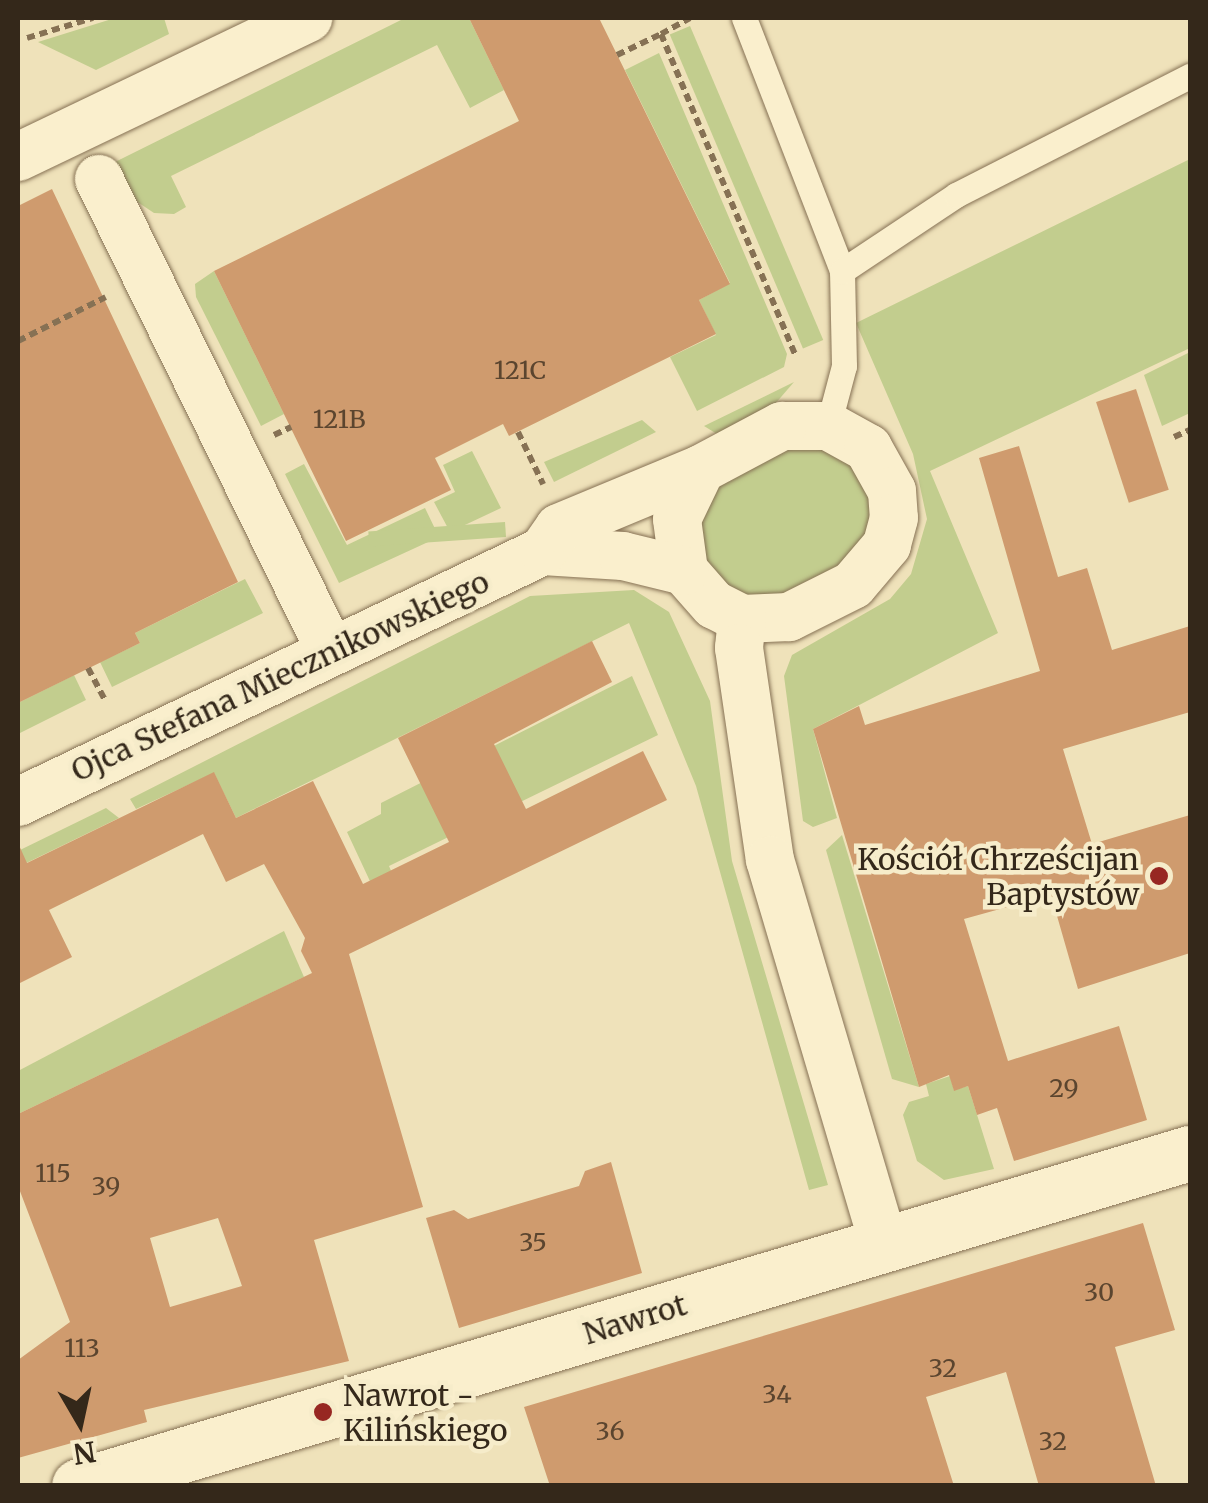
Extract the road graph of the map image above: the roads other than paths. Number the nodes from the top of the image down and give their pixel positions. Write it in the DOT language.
graph roads {
  1 [pos="308,18"];
  2 [pos="744,18"];
  3 [pos="1190,76"];
  4 [pos="21,145"];
  5 [pos="100,178"];
  6 [pos="842,271"];
  7 [pos="828,426"];
  8 [pos="701,469"];
  9 [pos="543,551"];
  10 [pos="684,571"];
  11 [pos="742,619"];
  12 [pos="329,648"];
  13 [pos="18,802"];
  14 [pos="1190,1152"];
  15 [pos="884,1245"];
  16 [pos="79,1486"];
  1 -- 4 [label="street"];
  2 -- 6 [label="lane"];
  3 -- 6 [label="lane"];
  5 -- 12 [label="street"];
  6 -- 7 [label="lane"];
  7 -- 8 [label="street"];
  7 -- 11 [label="street"];
  8 -- 9 [label="street, Ojca Stefana Miecznikowskiego"];
  8 -- 10 [label="street"];
  9 -- 10 [label="street, Ojca Stefana Miecznikowskiego"];
  9 -- 12 [label="street, Ojca Stefana Miecznikowskiego"];
  10 -- 11 [label="street"];
  11 -- 15 [label="street"];
  12 -- 13 [label="street, Ojca Stefana Miecznikowskiego"];
  14 -- 15 [label="street, Nawrot"];
  15 -- 16 [label="street, Nawrot"];
}
